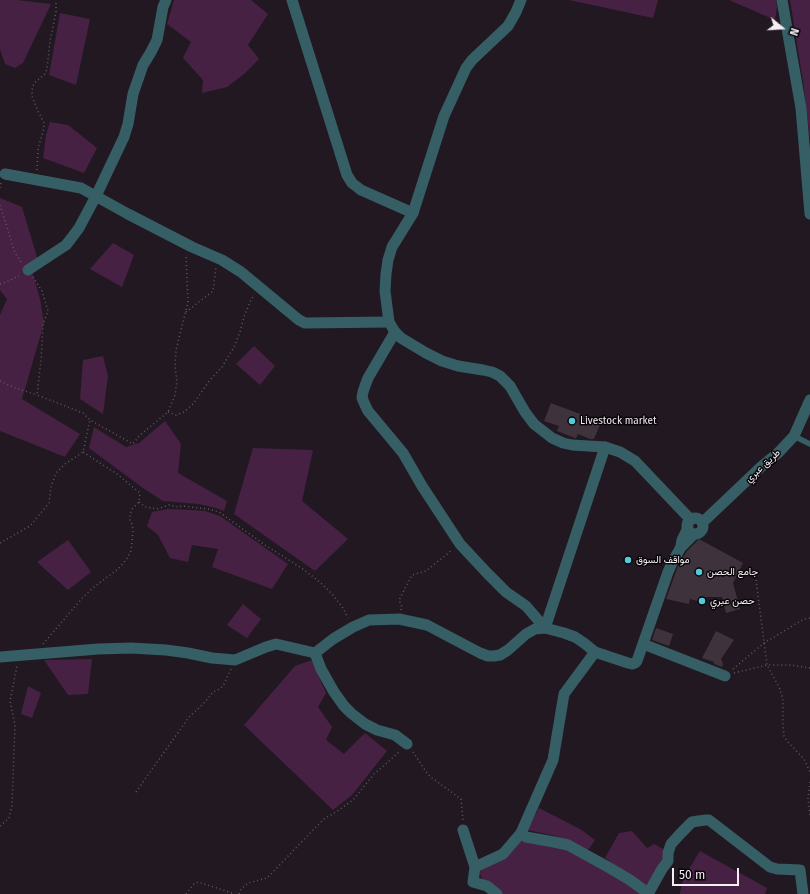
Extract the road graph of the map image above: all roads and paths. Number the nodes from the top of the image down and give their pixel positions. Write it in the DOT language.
graph roads {
  1 [pos="56,0"];
  2 [pos="166,0"];
  3 [pos="292,0"];
  4 [pos="520,0"];
  5 [pos="782,0"];
  6 [pos="4,174"];
  7 [pos="35,180"];
  8 [pos="96,196"];
  9 [pos="0,204"];
  10 [pos="413,213"];
  11 [pos="810,214"];
  12 [pos="186,244"];
  13 [pos="217,258"];
  14 [pos="28,270"];
  15 [pos="0,284"];
  16 [pos="259,287"];
  17 [pos="186,312"];
  18 [pos="389,322"];
  19 [pos="395,332"];
  20 [pos="0,381"];
  21 [pos="37,395"];
  22 [pos="810,400"];
  23 [pos="168,412"];
  24 [pos="90,420"];
  25 [pos="794,436"];
  26 [pos="810,444"];
  27 [pos="605,447"];
  28 [pos="83,452"];
  29 [pos="139,502"];
  30 [pos="691,527"];
  31 [pos="0,544"];
  32 [pos="460,544"];
  33 [pos="756,580"];
  34 [pos="810,618"];
  35 [pos="399,619"];
  36 [pos="353,627"];
  37 [pos="545,628"];
  38 [pos="764,643"];
  39 [pos="643,644"];
  40 [pos="595,652"];
  41 [pos="315,653"];
  42 [pos="32,654"];
  43 [pos="18,656"];
  44 [pos="0,657"];
  45 [pos="236,660"];
  46 [pos="767,665"];
  47 [pos="810,668"];
  48 [pos="725,676"];
  49 [pos="407,744"];
  50 [pos="810,772"];
  51 [pos="810,782"];
  52 [pos="136,792"];
  53 [pos="810,817"];
  54 [pos="0,826"];
  55 [pos="463,830"];
  56 [pos="521,833"];
  57 [pos="475,867"];
  58 [pos="186,894"];
  59 [pos="235,894"];
  60 [pos="239,894"];
  61 [pos="497,894"];
  62 [pos="649,894"];
  63 [pos="802,894"];
  1 -- 7 [label="path"];
  2 -- 8 [label="street"];
  3 -- 10 [label="street"];
  4 -- 10 [label="street"];
  5 -- 11 [label="street"];
  6 -- 7 [label="street"];
  7 -- 8 [label="street"];
  8 -- 12 [label="street"];
  8 -- 14 [label="street"];
  9 -- 14 [label="path"];
  10 -- 18 [label="street"];
  12 -- 13 [label="street"];
  12 -- 17 [label="path"];
  13 -- 16 [label="street"];
  13 -- 17 [label="path"];
  14 -- 15 [label="path"];
  14 -- 21 [label="path"];
  16 -- 18 [label="street"];
  16 -- 23 [label="path"];
  17 -- 23 [label="path"];
  18 -- 19 [label="street"];
  19 -- 27 [label="street"];
  19 -- 32 [label="street"];
  20 -- 21 [label="path"];
  21 -- 24 [label="path"];
  22 -- 25 [label="street, طريق عبري"];
  23 -- 24 [label="path"];
  24 -- 28 [label="path"];
  25 -- 26 [label="lane"];
  25 -- 30 [label="street, طريق عبري"];
  27 -- 30 [label="street"];
  27 -- 37 [label="street"];
  28 -- 29 [label="path"];
  28 -- 31 [label="path"];
  29 -- 36 [label="path"];
  29 -- 42 [label="path"];
  30 -- 39 [label="street"];
  32 -- 35 [label="path"];
  32 -- 37 [label="street"];
  33 -- 38 [label="path"];
  34 -- 38 [label="path"];
  35 -- 36 [label="street"];
  35 -- 37 [label="street"];
  36 -- 41 [label="street"];
  37 -- 40 [label="street"];
  38 -- 46 [label="path"];
  38 -- 48 [label="path"];
  39 -- 40 [label="street"];
  39 -- 48 [label="street"];
  40 -- 56 [label="street"];
  41 -- 45 [label="street"];
  41 -- 49 [label="street"];
  42 -- 43 [label="street"];
  42 -- 45 [label="street"];
  43 -- 44 [label="street"];
  43 -- 54 [label="path"];
  45 -- 52 [label="path"];
  46 -- 47 [label="path"];
  46 -- 48 [label="path"];
  46 -- 50 [label="path"];
  49 -- 55 [label="path"];
  49 -- 60 [label="path"];
  51 -- 53 [label="path"];
  55 -- 57 [label="street"];
  56 -- 57 [label="street"];
  56 -- 62 [label="street"];
  57 -- 61 [label="street"];
  58 -- 59 [label="path"];
  62 -- 63 [label="street"];
}
